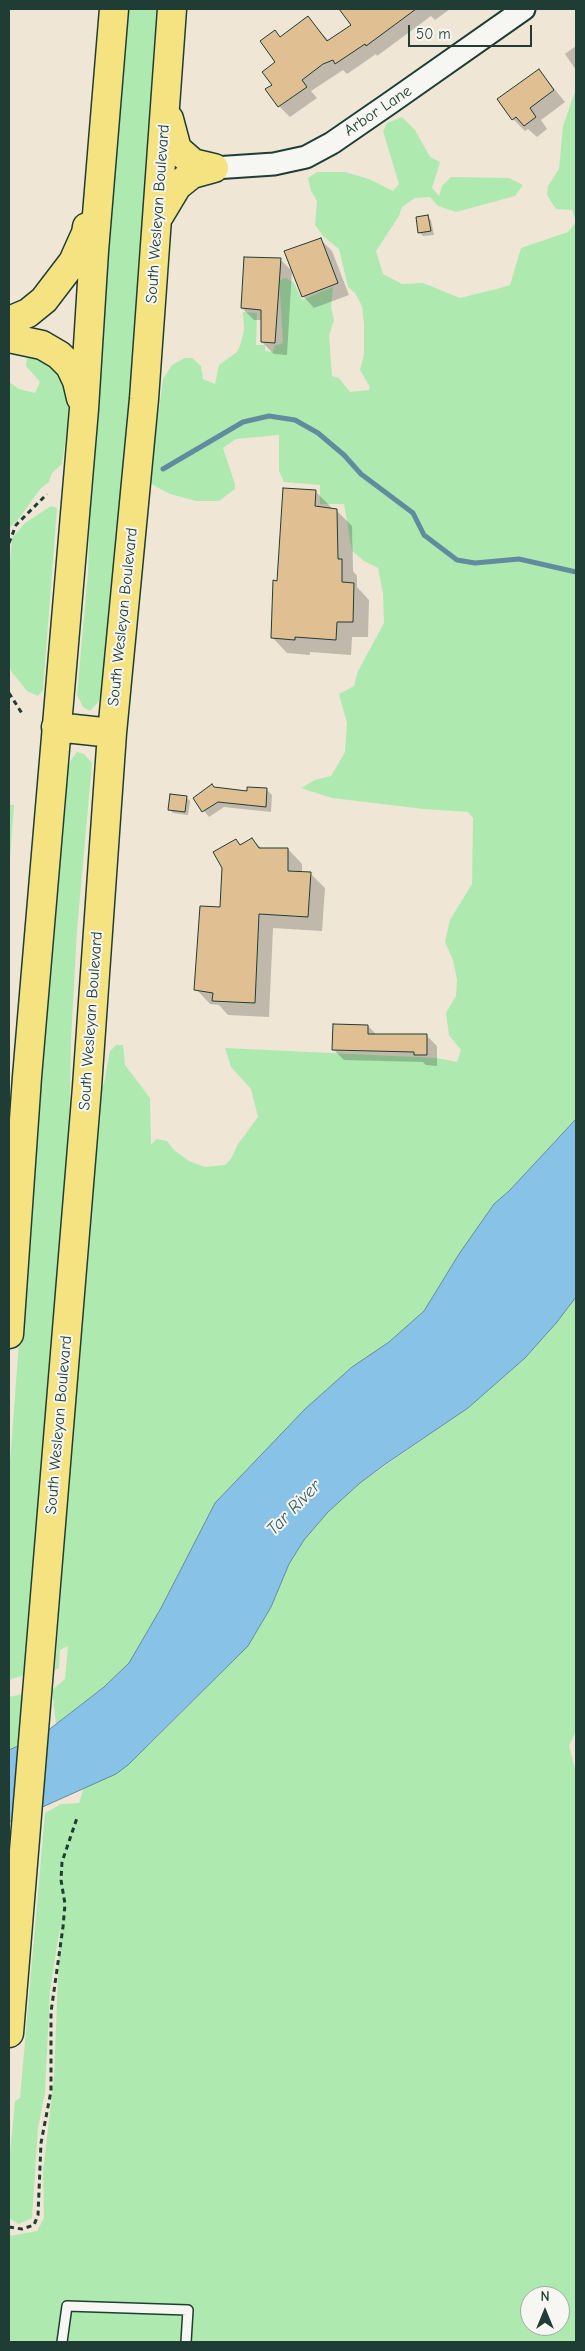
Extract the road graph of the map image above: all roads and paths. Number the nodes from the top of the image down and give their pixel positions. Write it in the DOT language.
graph roads {
  1 [pos="104,9"];
  2 [pos="114,9"];
  3 [pos="172,9"];
  4 [pos="524,9"];
  5 [pos="166,108"];
  6 [pos="214,168"];
  7 [pos="157,220"];
  8 [pos="9,320"];
  9 [pos="9,338"];
  10 [pos="84,409"];
  11 [pos="47,494"];
  12 [pos="9,543"];
  13 [pos="9,693"];
  14 [pos="23,715"];
  15 [pos="56,727"];
  16 [pos="112,733"];
  17 [pos="9,1334"];
  18 [pos="77,1818"];
  19 [pos="9,2033"];
  20 [pos="9,2227"];
  21 [pos="62,2342"];
  22 [pos="186,2342"];
  1 -- 8 [label="highway"];
  2 -- 10 [label="highway"];
  3 -- 5 [label="highway, South Wesleyan Boulevard"];
  4 -- 6 [label="street, Arbor Lane"];
  5 -- 6 [label="highway"];
  5 -- 7 [label="highway, South Wesleyan Boulevard"];
  6 -- 7 [label="highway"];
  7 -- 16 [label="highway, South Wesleyan Boulevard"];
  9 -- 10 [label="highway"];
  10 -- 15 [label="highway"];
  11 -- 12 [label="path"];
  13 -- 14 [label="path"];
  15 -- 16 [label="highway"];
  15 -- 17 [label="highway"];
  16 -- 19 [label="highway, South Wesleyan Boulevard"];
  18 -- 20 [label="path"];
  21 -- 22 [label="lane"];
}
